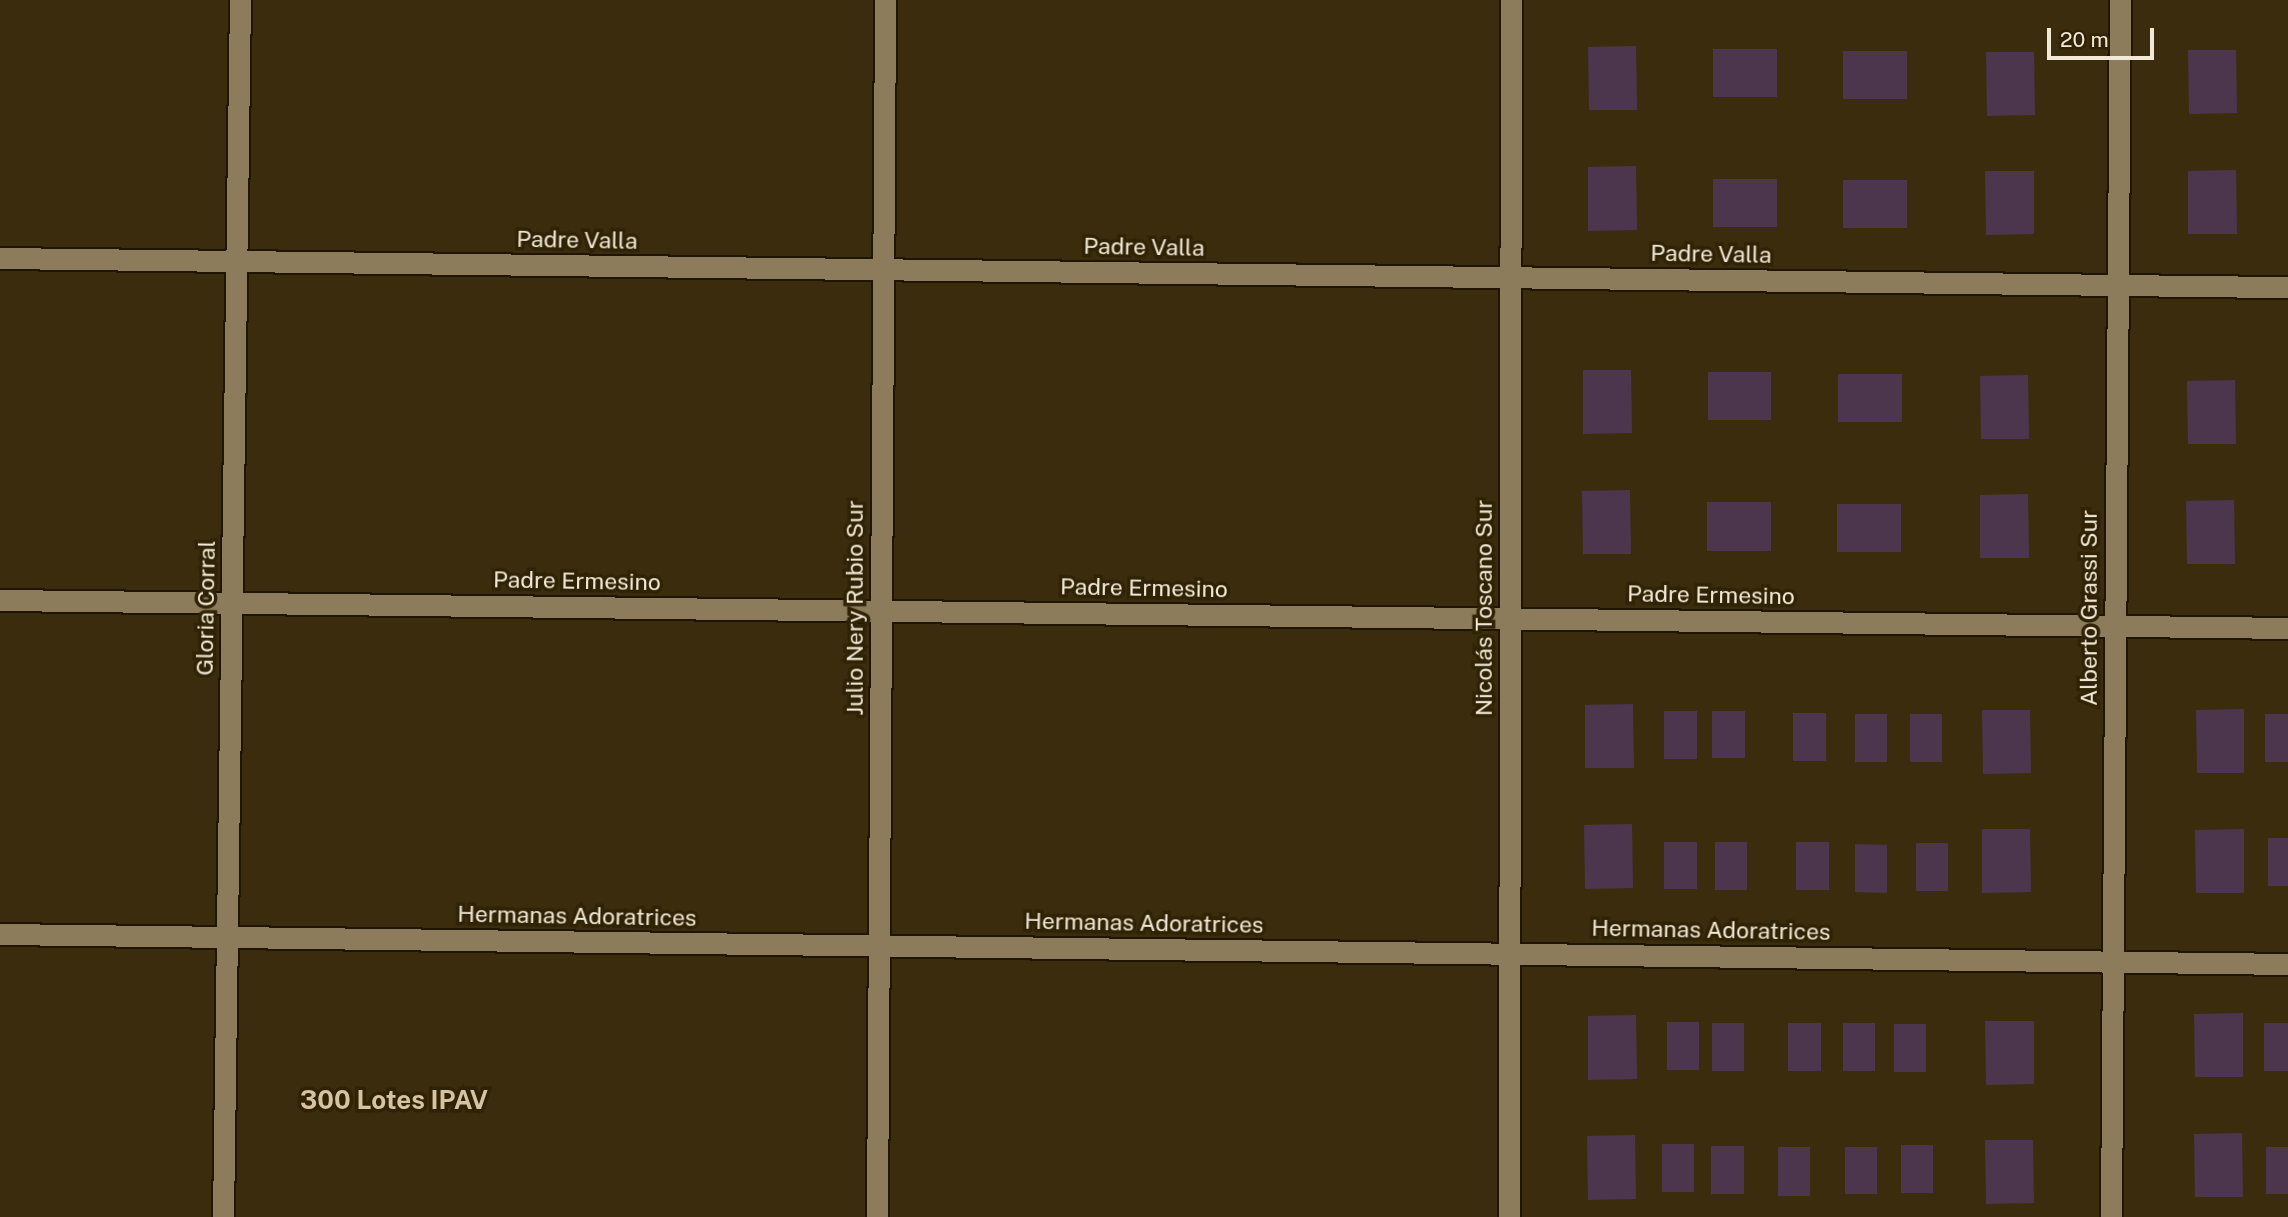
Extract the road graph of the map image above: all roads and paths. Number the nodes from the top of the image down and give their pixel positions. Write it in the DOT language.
graph roads {
  1 [pos="240,0"];
  2 [pos="885,0"];
  3 [pos="1511,0"];
  4 [pos="2120,0"];
  5 [pos="0,258"];
  6 [pos="237,262"];
  7 [pos="884,270"];
  8 [pos="1511,278"];
  9 [pos="2118,285"];
  10 [pos="2288,288"];
  11 [pos="0,600"];
  12 [pos="232,602"];
  13 [pos="881,611"];
  14 [pos="1511,618"];
  15 [pos="2116,626"];
  16 [pos="2288,628"];
  17 [pos="0,934"];
  18 [pos="227,937"];
  19 [pos="879,946"];
  20 [pos="1510,954"];
  21 [pos="2113,962"];
  22 [pos="2288,964"];
  23 [pos="223,1217"];
  24 [pos="877,1217"];
  25 [pos="1509,1217"];
  26 [pos="2111,1217"];
  1 -- 6 [label="street, Gloria Corral"];
  2 -- 7 [label="street, Julio Nery Rubio Sur"];
  3 -- 8 [label="street, Nicolás Toscano Sur"];
  4 -- 9 [label="street, Alberto Grassi Sur"];
  5 -- 6 [label="street, Padre Valla"];
  6 -- 7 [label="street, Padre Valla"];
  6 -- 12 [label="street, Gloria Corral"];
  7 -- 8 [label="street, Padre Valla"];
  7 -- 13 [label="street, Julio Nery Rubio Sur"];
  8 -- 9 [label="street, Padre Valla"];
  8 -- 14 [label="street, Nicolás Toscano Sur"];
  9 -- 10 [label="street, Padre Valla"];
  9 -- 15 [label="street, Alberto Grassi Sur"];
  11 -- 12 [label="street, Padre Ermesino"];
  12 -- 13 [label="street, Padre Ermesino"];
  12 -- 18 [label="street, Gloria Corral"];
  13 -- 14 [label="street, Padre Ermesino"];
  13 -- 19 [label="street, Julio Nery Rubio Sur"];
  14 -- 15 [label="street, Padre Ermesino"];
  14 -- 20 [label="street, Nicolás Toscano Sur"];
  15 -- 16 [label="street, Padre Ermesino"];
  15 -- 21 [label="street, Alberto Grassi Sur"];
  17 -- 18 [label="street, Hermanas Adoratrices"];
  18 -- 19 [label="street, Hermanas Adoratrices"];
  18 -- 23 [label="street, Gloria Corral"];
  19 -- 20 [label="street, Hermanas Adoratrices"];
  19 -- 24 [label="street, Julio Nery Rubio Sur"];
  20 -- 21 [label="street, Hermanas Adoratrices"];
  20 -- 25 [label="street, Nicolás Toscano Sur"];
  21 -- 22 [label="street, Hermanas Adoratrices"];
  21 -- 26 [label="street, Alberto Grassi Sur"];
}
